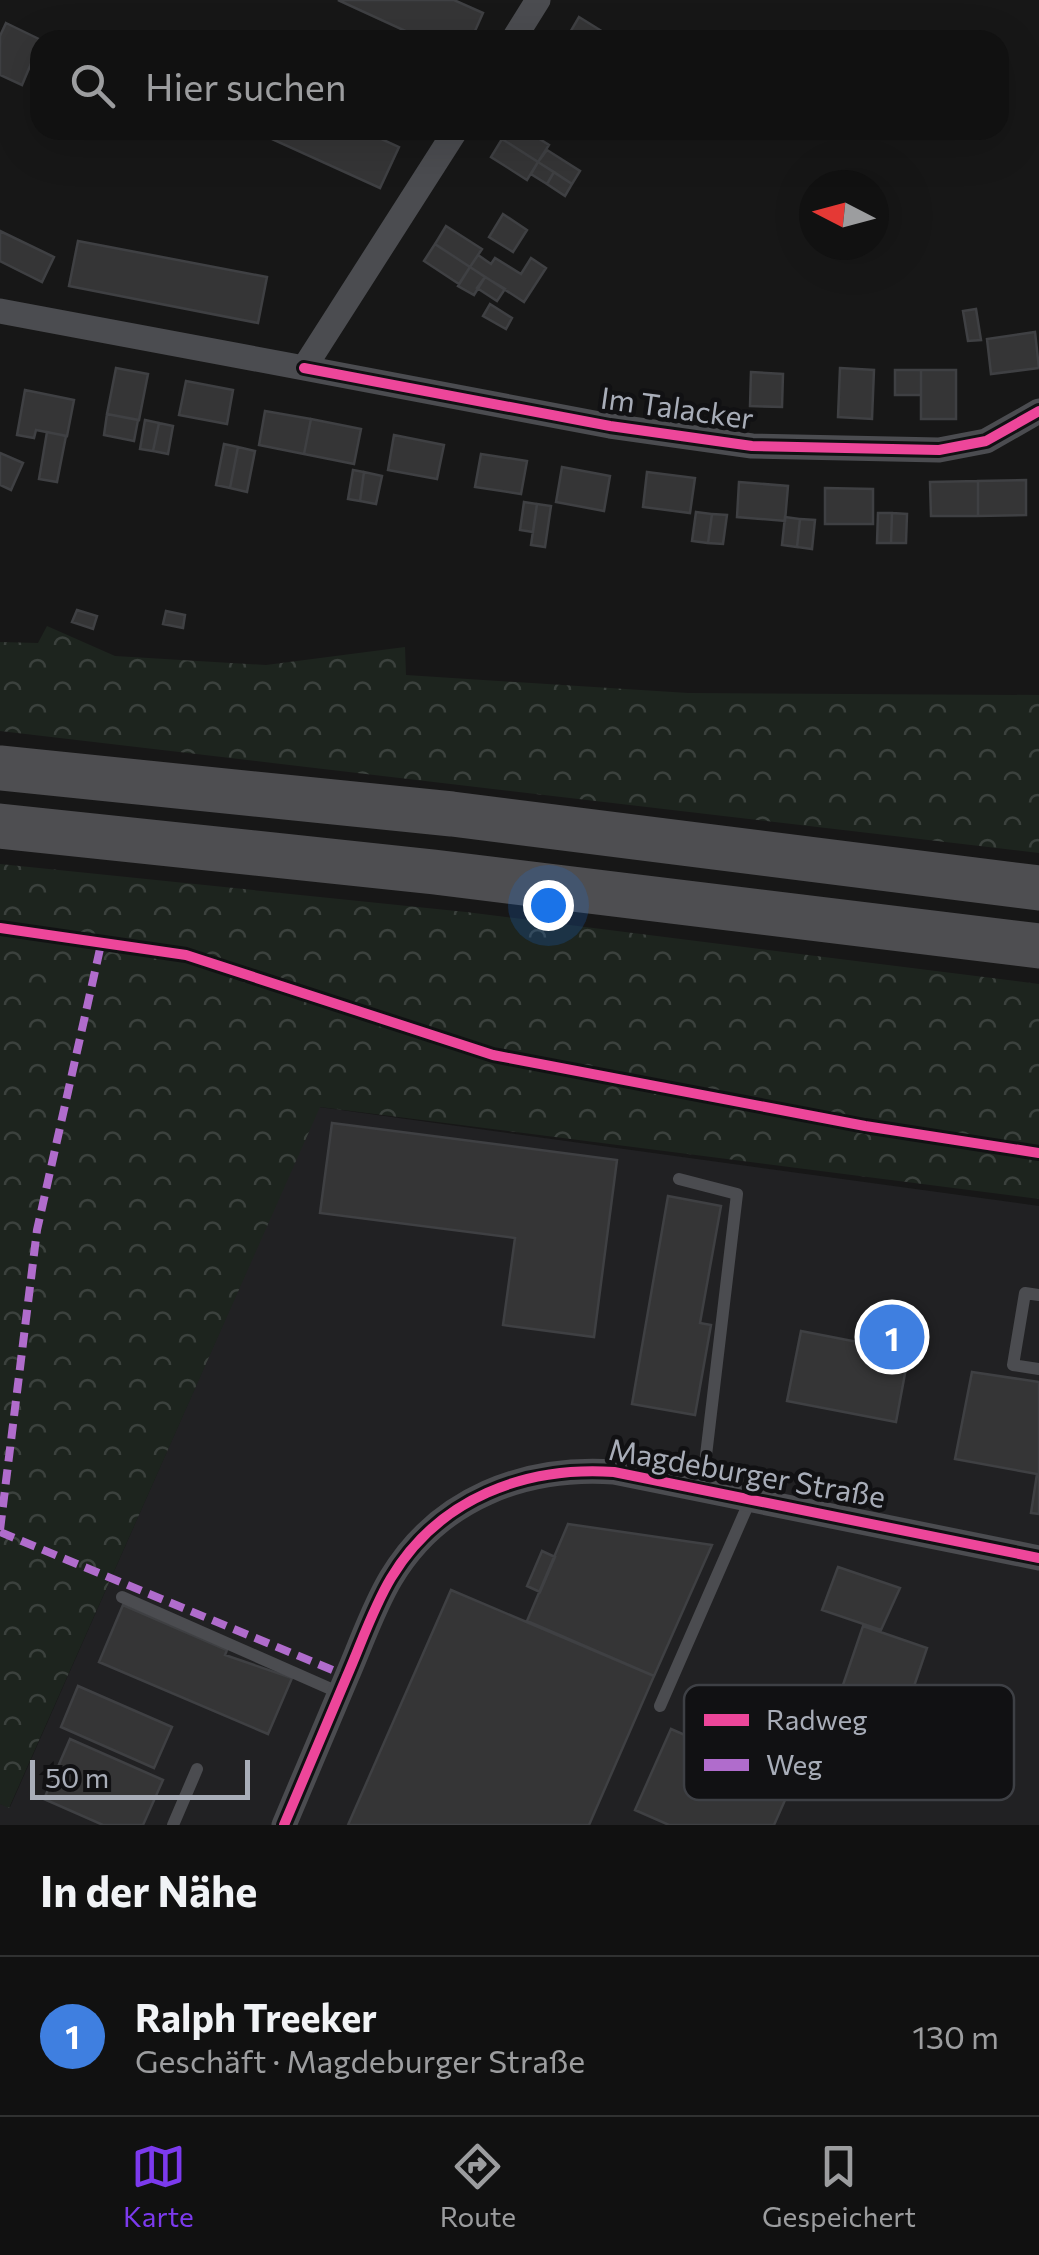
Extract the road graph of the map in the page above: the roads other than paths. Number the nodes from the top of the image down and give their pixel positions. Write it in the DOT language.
graph roads {
  1 [pos="538,0"];
  2 [pos="519,30"];
  3 [pos="450,140"];
  4 [pos="0,311"];
  5 [pos="304,368"];
  6 [pos="1039,411"];
  7 [pos="0,768"];
  8 [pos="0,826"];
  9 [pos="1039,888"];
  10 [pos="1039,946"];
  11 [pos="678,1179"];
  12 [pos="1039,1295"];
  13 [pos="1039,1370"];
  14 [pos="702,1489"];
  15 [pos="752,1498"];
  16 [pos="1039,1558"];
  17 [pos="122,1597"];
  18 [pos="340,1693"];
  19 [pos="660,1706"];
  20 [pos="197,1769"];
  21 [pos="173,1825"];
  22 [pos="284,1825"];
  1 -- 2 [label="street"];
  3 -- 5 [label="street"];
  4 -- 5 [label="street, Im Talacker"];
  5 -- 6 [label="street, Im Talacker"];
  7 -- 9 [label="highway"];
  8 -- 10 [label="highway"];
  11 -- 14 [label="lane"];
  12 -- 13 [label="lane"];
  14 -- 15 [label="street, Magdeburger Straße"];
  14 -- 18 [label="street, Magdeburger Straße"];
  15 -- 16 [label="street, Magdeburger Straße"];
  15 -- 19 [label="lane"];
  17 -- 18 [label="lane"];
  18 -- 22 [label="street, Magdeburger Straße"];
  20 -- 21 [label="lane"];
}
